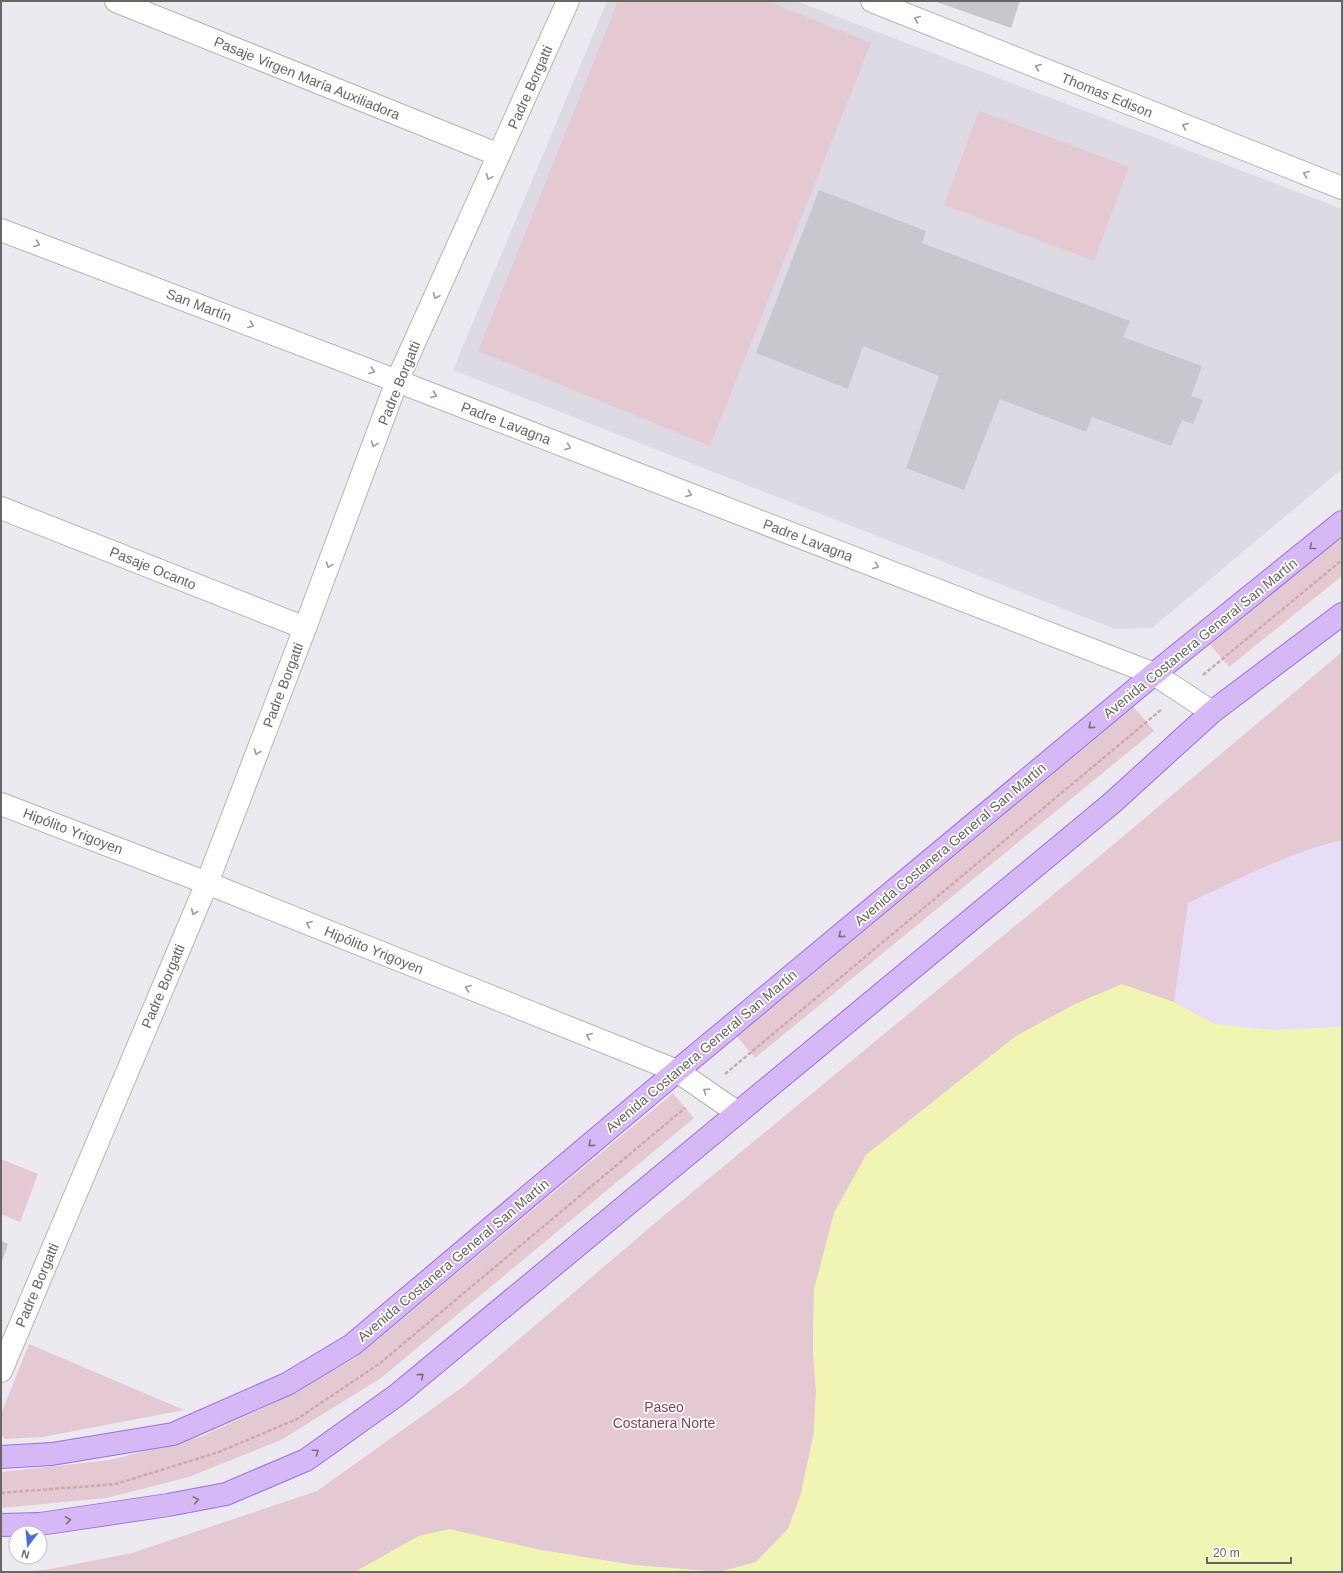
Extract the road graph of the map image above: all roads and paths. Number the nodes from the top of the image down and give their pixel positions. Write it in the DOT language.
graph roads {
  1 [pos="116,1"];
  2 [pos="568,1"];
  3 [pos="872,1"];
  4 [pos="499,155"];
  5 [pos="1342,188"];
  6 [pos="1,230"];
  7 [pos="398,381"];
  8 [pos="1,508"];
  9 [pos="1342,522"];
  10 [pos="1342,614"];
  11 [pos="305,628"];
  12 [pos="1154,674"];
  13 [pos="1212,712"];
  14 [pos="1,804"];
  15 [pos="206,883"];
  16 [pos="677,1071"];
  17 [pos="738,1113"];
  18 [pos="1,1371"];
  19 [pos="1,1457"];
  20 [pos="1,1525"];
  1 -- 4 [label="street, Pasaje Virgen María Auxiliadora"];
  2 -- 4 [label="street, Padre Borgatti"];
  5 -- 3 [label="street, Thomas Edison, one-way"];
  4 -- 7 [label="street, Padre Borgatti, one-way"];
  6 -- 7 [label="street, San Martín, one-way"];
  7 -- 11 [label="street, Padre Borgatti, one-way"];
  7 -- 12 [label="street, Padre Lavagna, one-way"];
  8 -- 11 [label="street, Pasaje Ocanto"];
  9 -- 12 [label="main road, Avenida Costanera General San Martín, one-way"];
  10 -- 13 [label="main road"];
  11 -- 15 [label="street, Padre Borgatti, one-way"];
  12 -- 13 [label="street, Padre Lavagna"];
  12 -- 16 [label="main road, Avenida Costanera General San Martín, one-way"];
  13 -- 17 [label="main road"];
  14 -- 15 [label="street, Hipólito Yrigoyen"];
  16 -- 15 [label="street, Hipólito Yrigoyen, one-way"];
  15 -- 18 [label="street, Padre Borgatti, one-way"];
  17 -- 16 [label="street, Hipólito Yrigoyen, one-way"];
  16 -- 19 [label="main road, Avenida Costanera General San Martín, one-way"];
  20 -- 17 [label="main road, one-way"];
}
